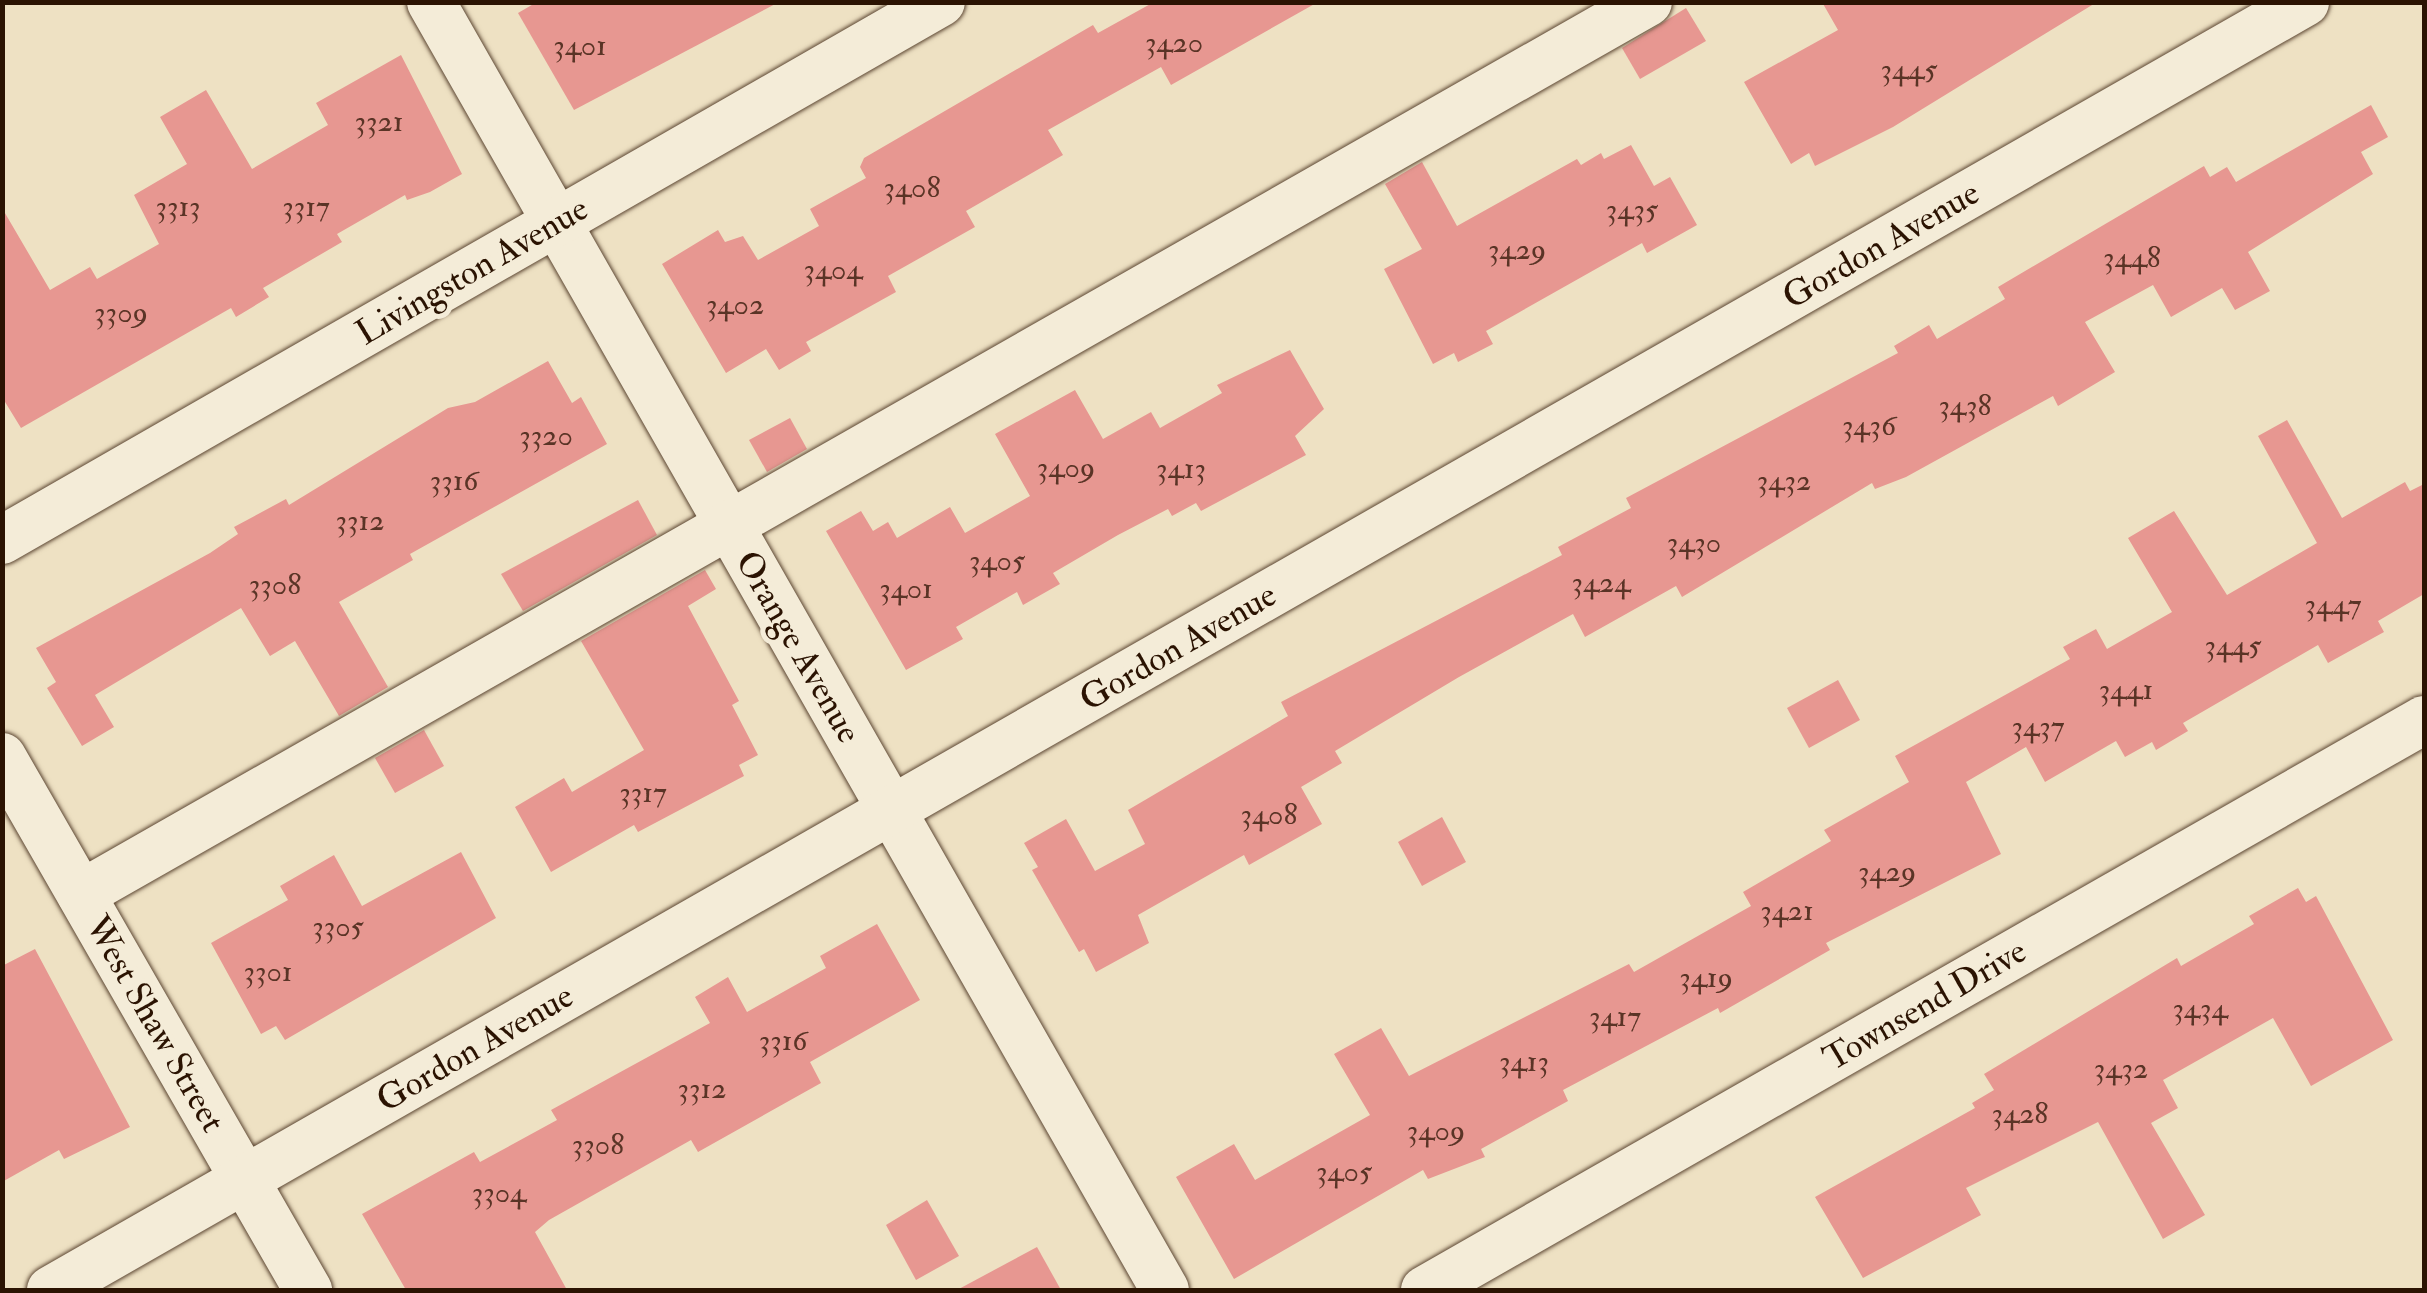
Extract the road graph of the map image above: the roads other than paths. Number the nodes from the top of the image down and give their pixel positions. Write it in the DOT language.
graph roads {
  1 [pos="431,2"];
  2 [pos="941,2"];
  3 [pos="1648,2"];
  4 [pos="2305,2"];
  5 [pos="556,222"];
  6 [pos="730,528"];
  7 [pos="2,540"];
  8 [pos="2424,720"];
  9 [pos="2,757"];
  10 [pos="891,811"];
  11 [pos="81,894"];
  12 [pos="244,1180"];
  13 [pos="51,1290"];
  14 [pos="308,1290"];
  15 [pos="1165,1290"];
  16 [pos="1424,1290"];
  1 -- 5 [label="street, Orange Avenue"];
  2 -- 5 [label="street, Livingston Avenue"];
  3 -- 6 [label="street"];
  4 -- 10 [label="street, Gordon Avenue"];
  5 -- 6 [label="street, Orange Avenue"];
  5 -- 7 [label="street, Livingston Avenue"];
  6 -- 10 [label="street, Orange Avenue"];
  6 -- 11 [label="street"];
  8 -- 16 [label="street, Townsend Drive"];
  9 -- 11 [label="street, West Shaw Street"];
  10 -- 12 [label="street, Gordon Avenue"];
  10 -- 15 [label="street, Orange Avenue"];
  11 -- 12 [label="street, West Shaw Street"];
  12 -- 13 [label="street, Gordon Avenue"];
  12 -- 14 [label="street, West Shaw Street"];
}
